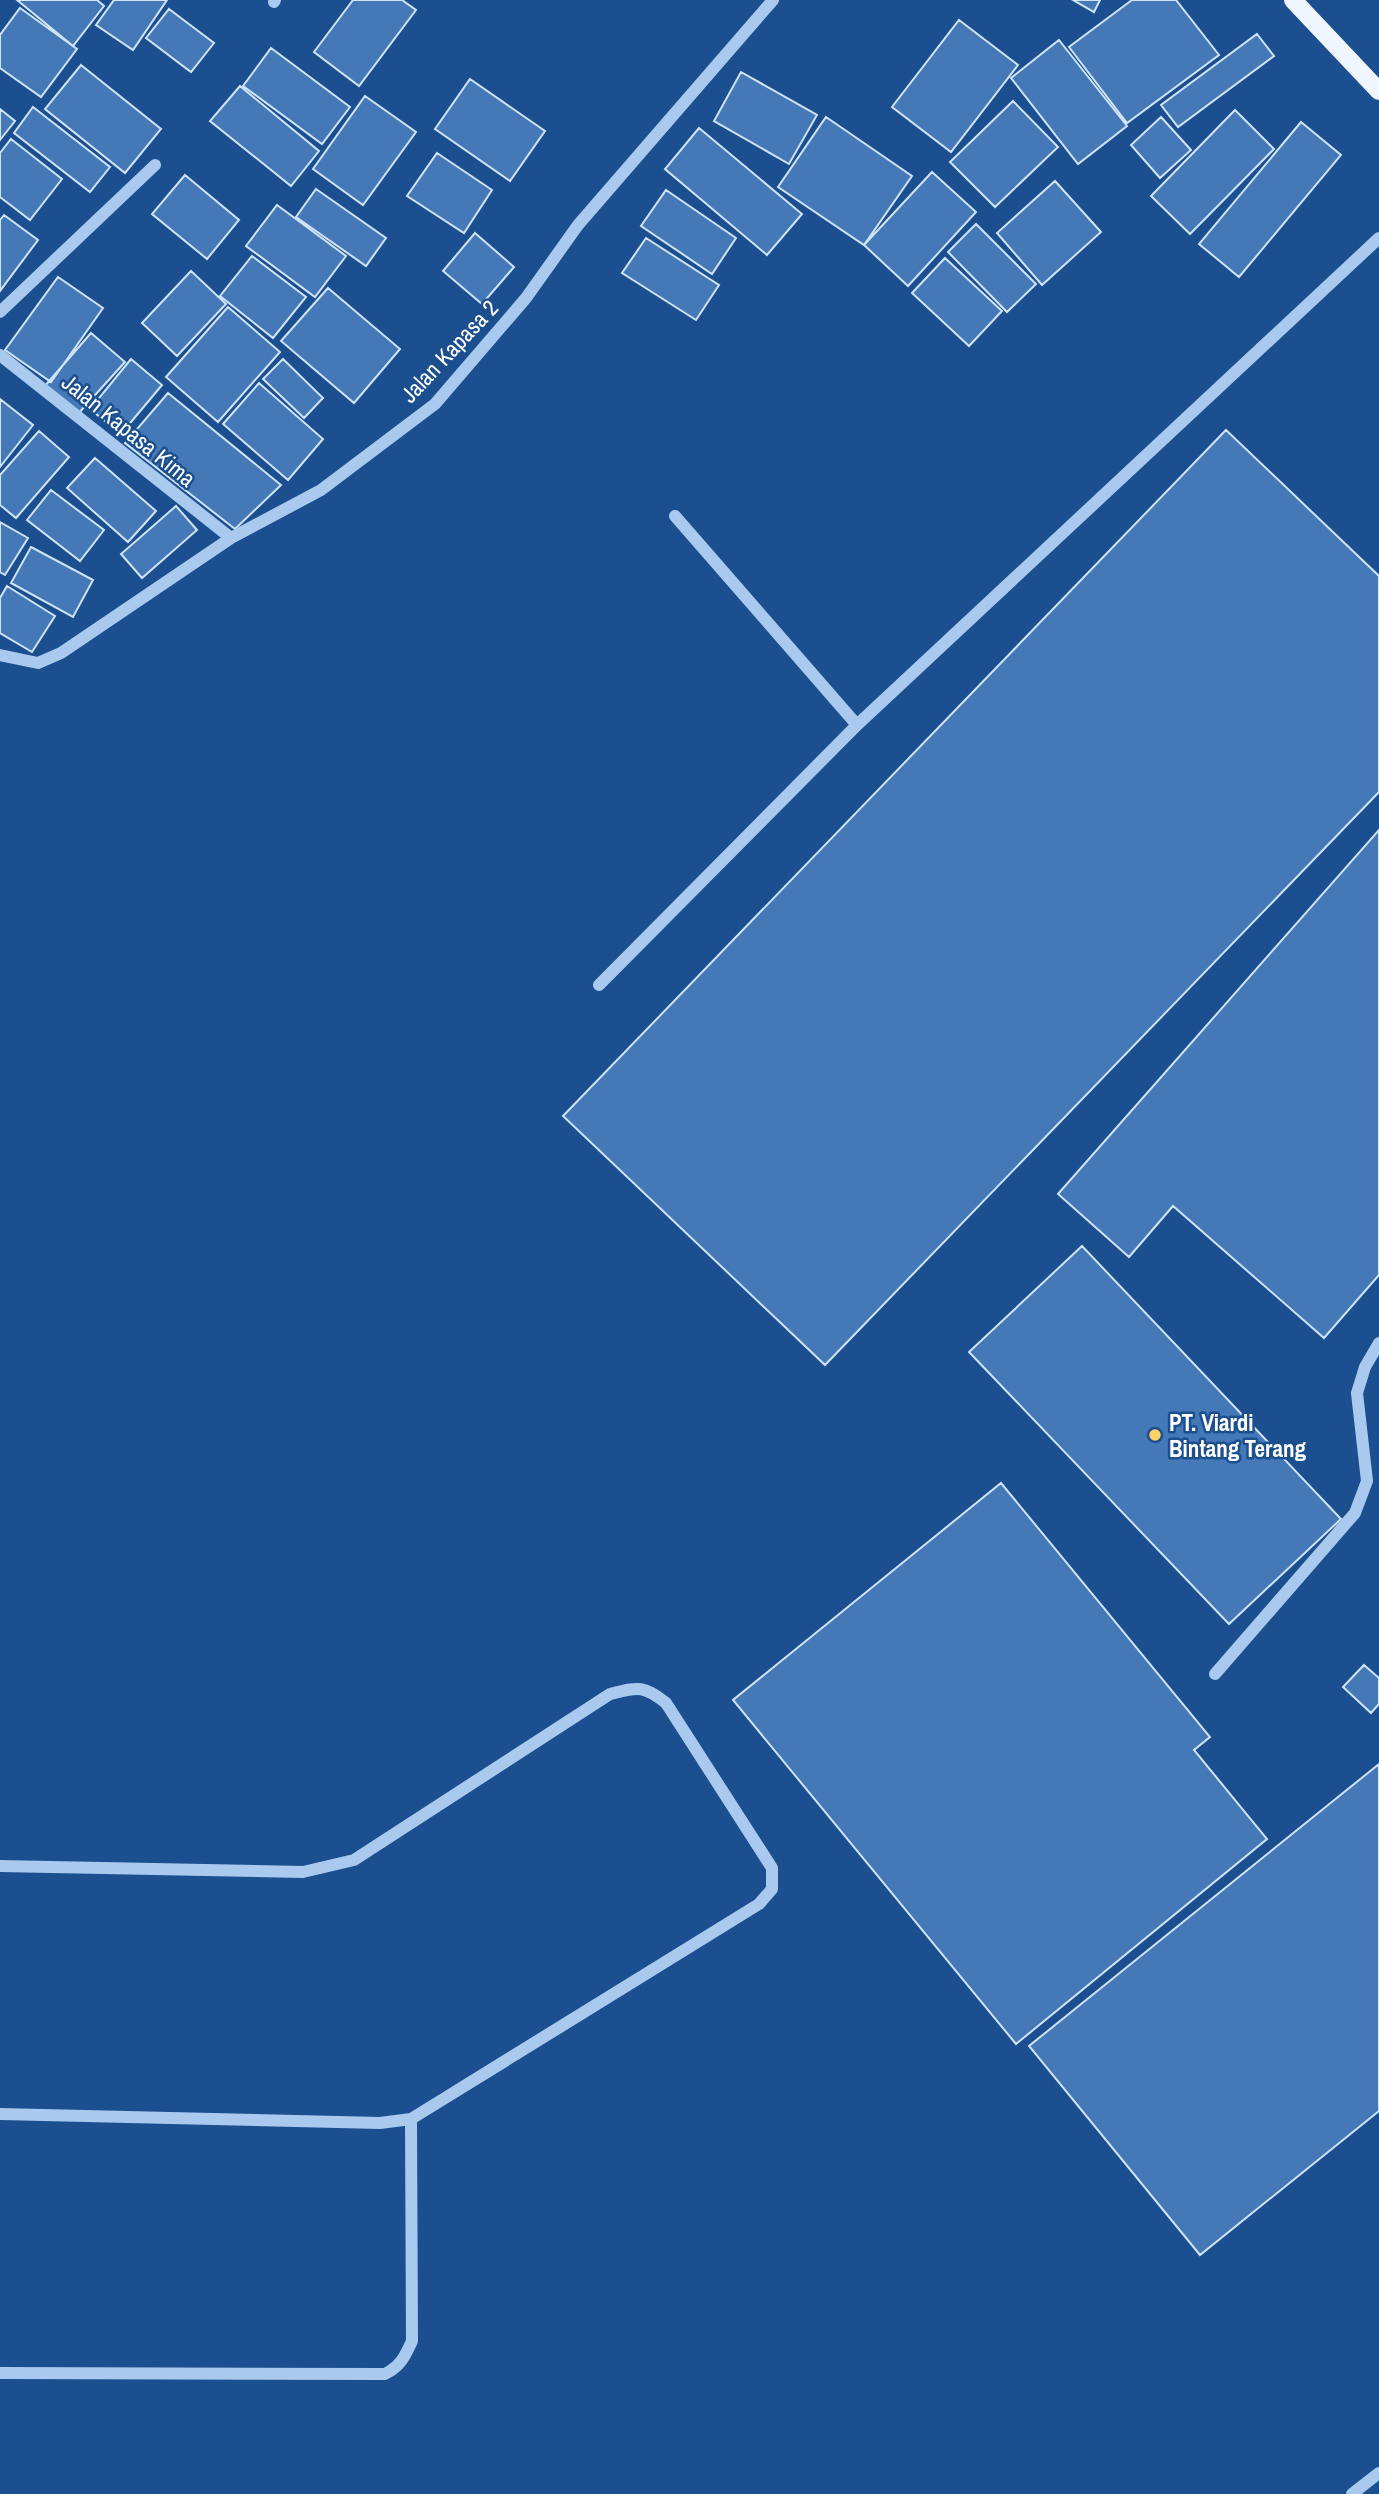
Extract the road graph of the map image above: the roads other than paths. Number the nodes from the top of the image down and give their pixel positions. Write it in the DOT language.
graph roads {
  1 [pos="773,0"];
  2 [pos="1293,0"];
  3 [pos="1379,91"];
  4 [pos="155,165"];
  5 [pos="1379,239"];
  6 [pos="0,312"];
  7 [pos="0,355"];
  8 [pos="675,516"];
  9 [pos="231,538"];
  10 [pos="0,655"];
  11 [pos="858,725"];
  12 [pos="599,985"];
  13 [pos="1379,1343"];
  14 [pos="1216,1674"];
  15 [pos="0,1866"];
  16 [pos="0,2114"];
  17 [pos="411,2119"];
  18 [pos="0,2373"];
  19 [pos="1379,2473"];
  20 [pos="1352,2494"];
  1 -- 9 [label="street, Jalan Kapasa 2"];
  2 -- 3 [label="main road"];
  4 -- 6 [label="street"];
  5 -- 11 [label="street"];
  7 -- 9 [label="street, Jalan Kapasa Kima"];
  8 -- 11 [label="street"];
  9 -- 10 [label="street, Jalan Kapasa 2"];
  11 -- 12 [label="street"];
  13 -- 14 [label="street"];
  15 -- 17 [label="street"];
  16 -- 17 [label="street"];
  17 -- 18 [label="street"];
  19 -- 20 [label="street"];
}
